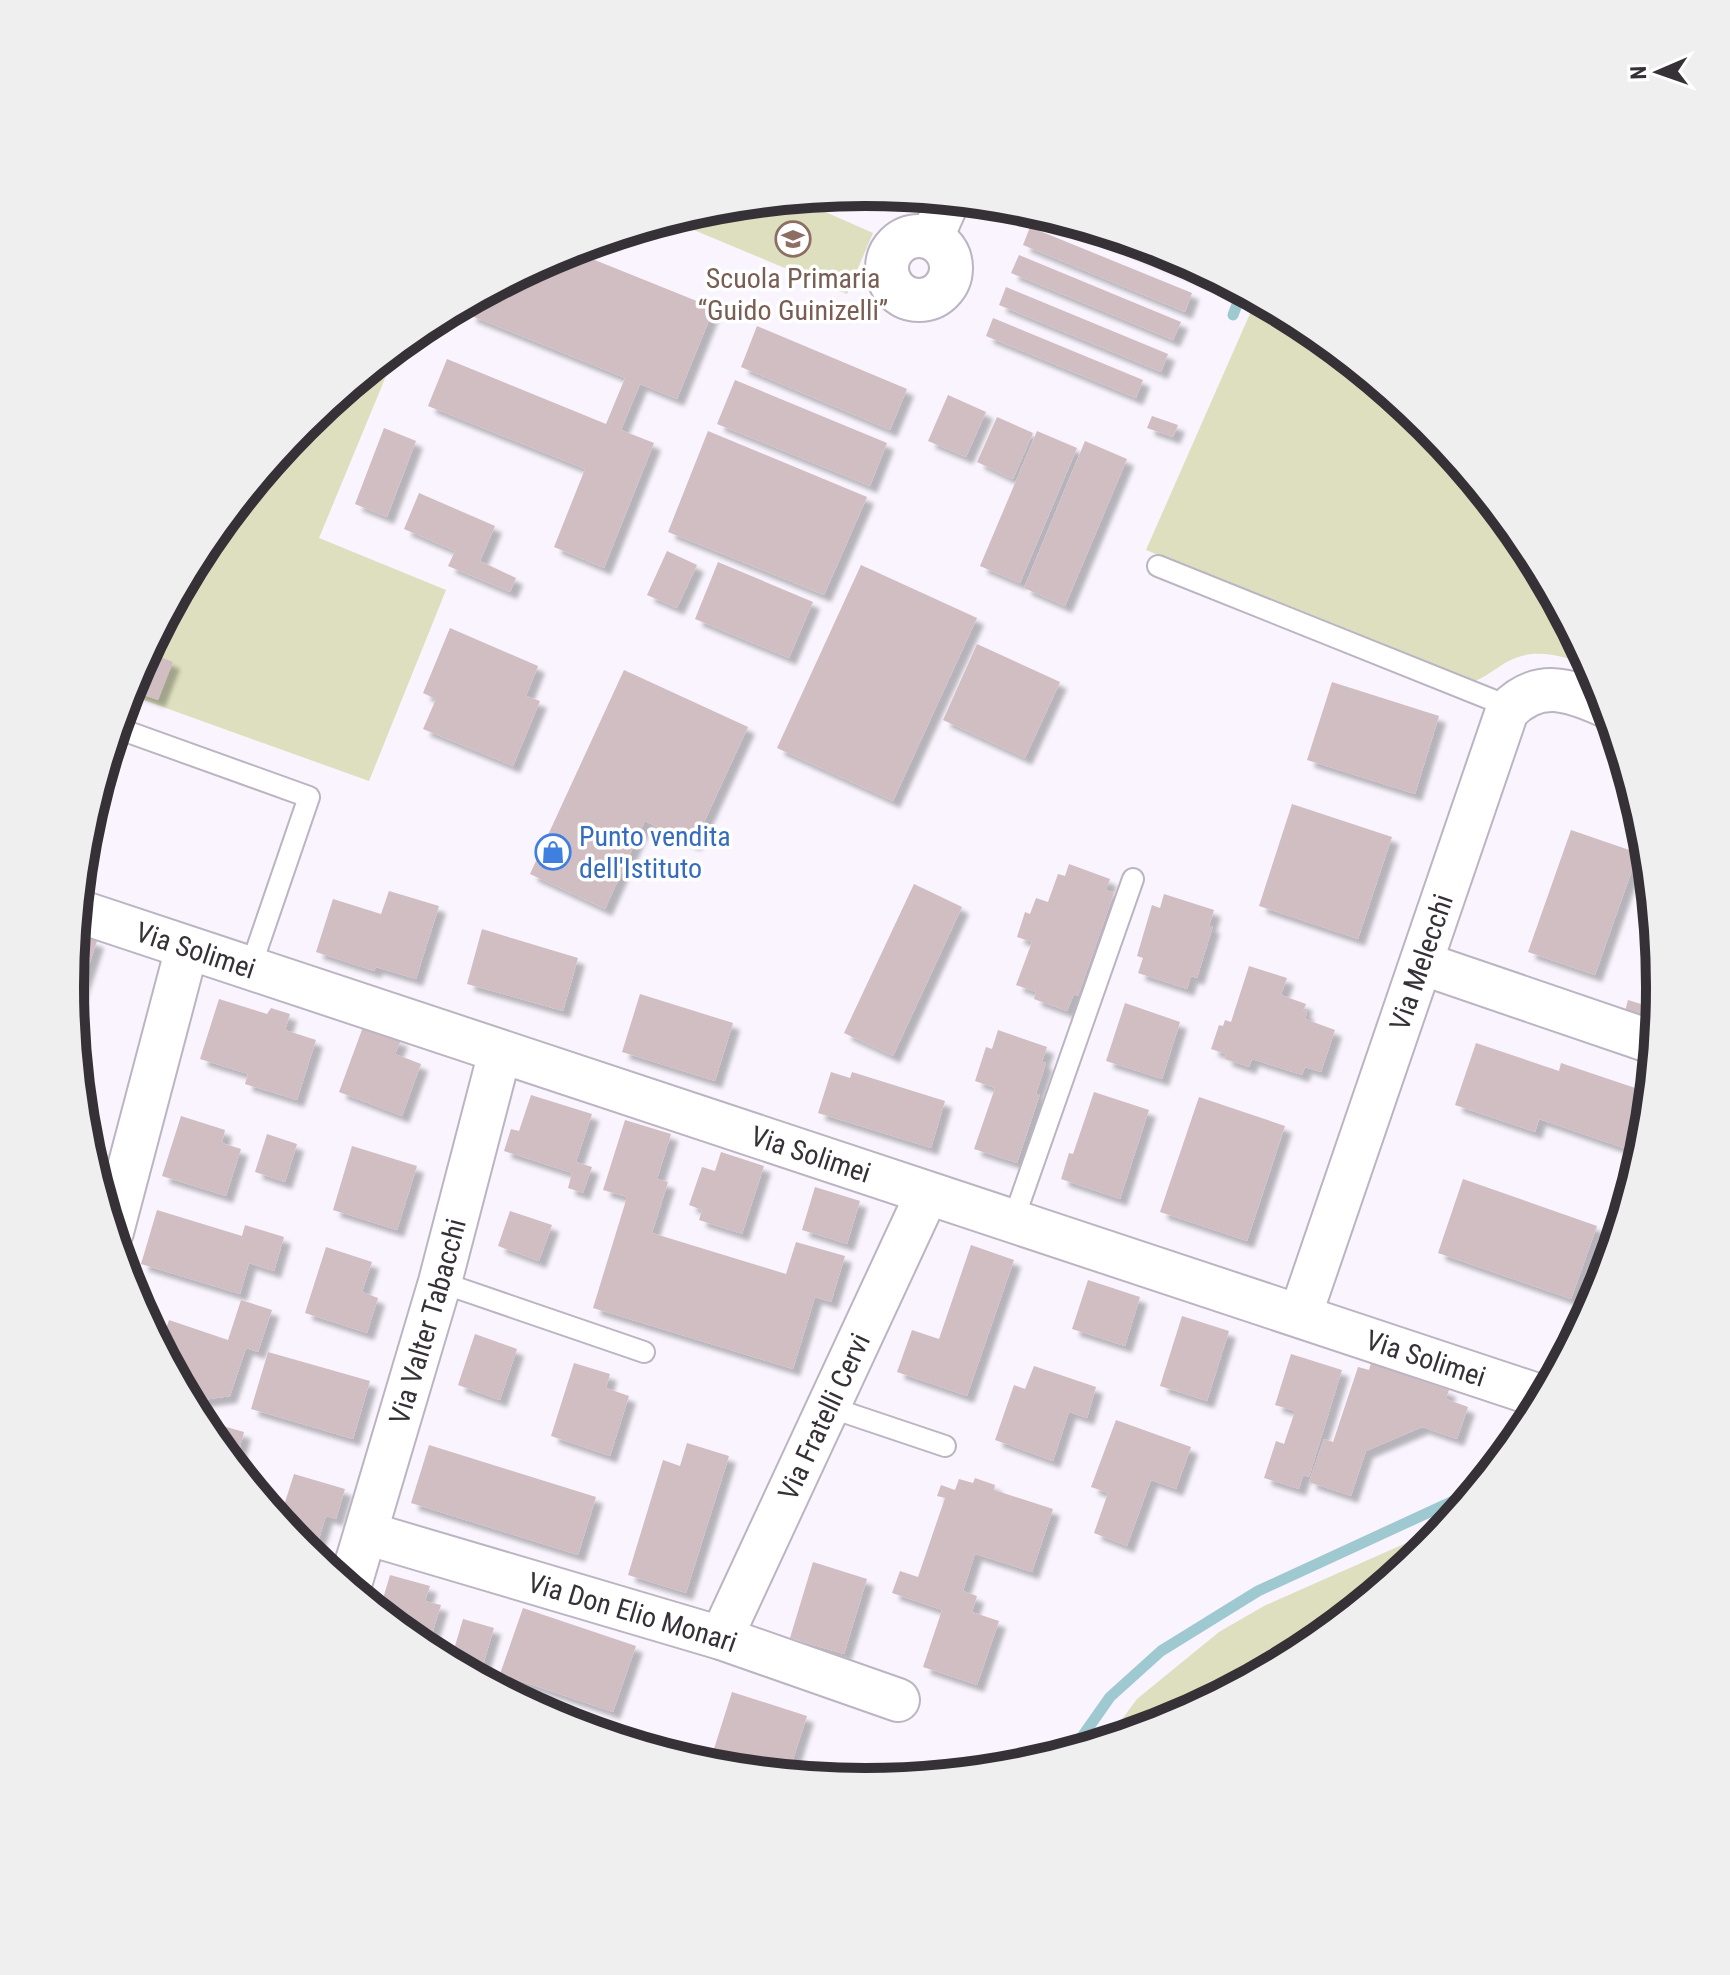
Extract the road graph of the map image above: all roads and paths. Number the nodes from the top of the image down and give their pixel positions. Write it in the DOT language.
graph roads {
  1 [pos="1158,566"];
  2 [pos="1591,699"];
  3 [pos="1510,707"];
  4 [pos="127,731"];
  5 [pos="1133,879"];
  6 [pos="88,914"];
  7 [pos="187,948"];
  8 [pos="1421,963"];
  9 [pos="250,969"];
  10 [pos="1644,1039"];
  11 [pos="500,1052"];
  12 [pos="927,1194"];
  13 [pos="117,1212"];
  14 [pos="1013,1221"];
  15 [pos="440,1282"];
  16 [pos="1300,1316"];
  17 [pos="644,1352"];
  18 [pos="1531,1393"];
  19 [pos="829,1407"];
  20 [pos="945,1446"];
  21 [pos="366,1533"];
  22 [pos="352,1577"];
  23 [pos="721,1638"];
  24 [pos="898,1700"];
  1 -- 3 [label="lane"];
  2 -- 3 [label="street"];
  3 -- 8 [label="street, Via Melecchi"];
  4 -- 9 [label="lane"];
  5 -- 14 [label="lane"];
  6 -- 7 [label="street, Via Solimei"];
  7 -- 9 [label="street, Via Solimei"];
  7 -- 13 [label="street"];
  8 -- 10 [label="street"];
  8 -- 16 [label="street, Via Melecchi"];
  9 -- 11 [label="street, Via Solimei"];
  11 -- 12 [label="street, Via Solimei"];
  11 -- 15 [label="street, Via Valter Tabacchi"];
  12 -- 14 [label="street, Via Solimei"];
  12 -- 19 [label="street, Via Fratelli Cervi"];
  14 -- 16 [label="street, Via Solimei"];
  15 -- 17 [label="lane"];
  15 -- 21 [label="street, Via Valter Tabacchi"];
  16 -- 18 [label="street, Via Solimei"];
  19 -- 20 [label="lane"];
  19 -- 23 [label="street, Via Fratelli Cervi"];
  21 -- 22 [label="street, Via Valter Tabacchi"];
  21 -- 23 [label="street, Via Don Elio Monari"];
  23 -- 24 [label="street, Via Don Elio Monari"];
}
